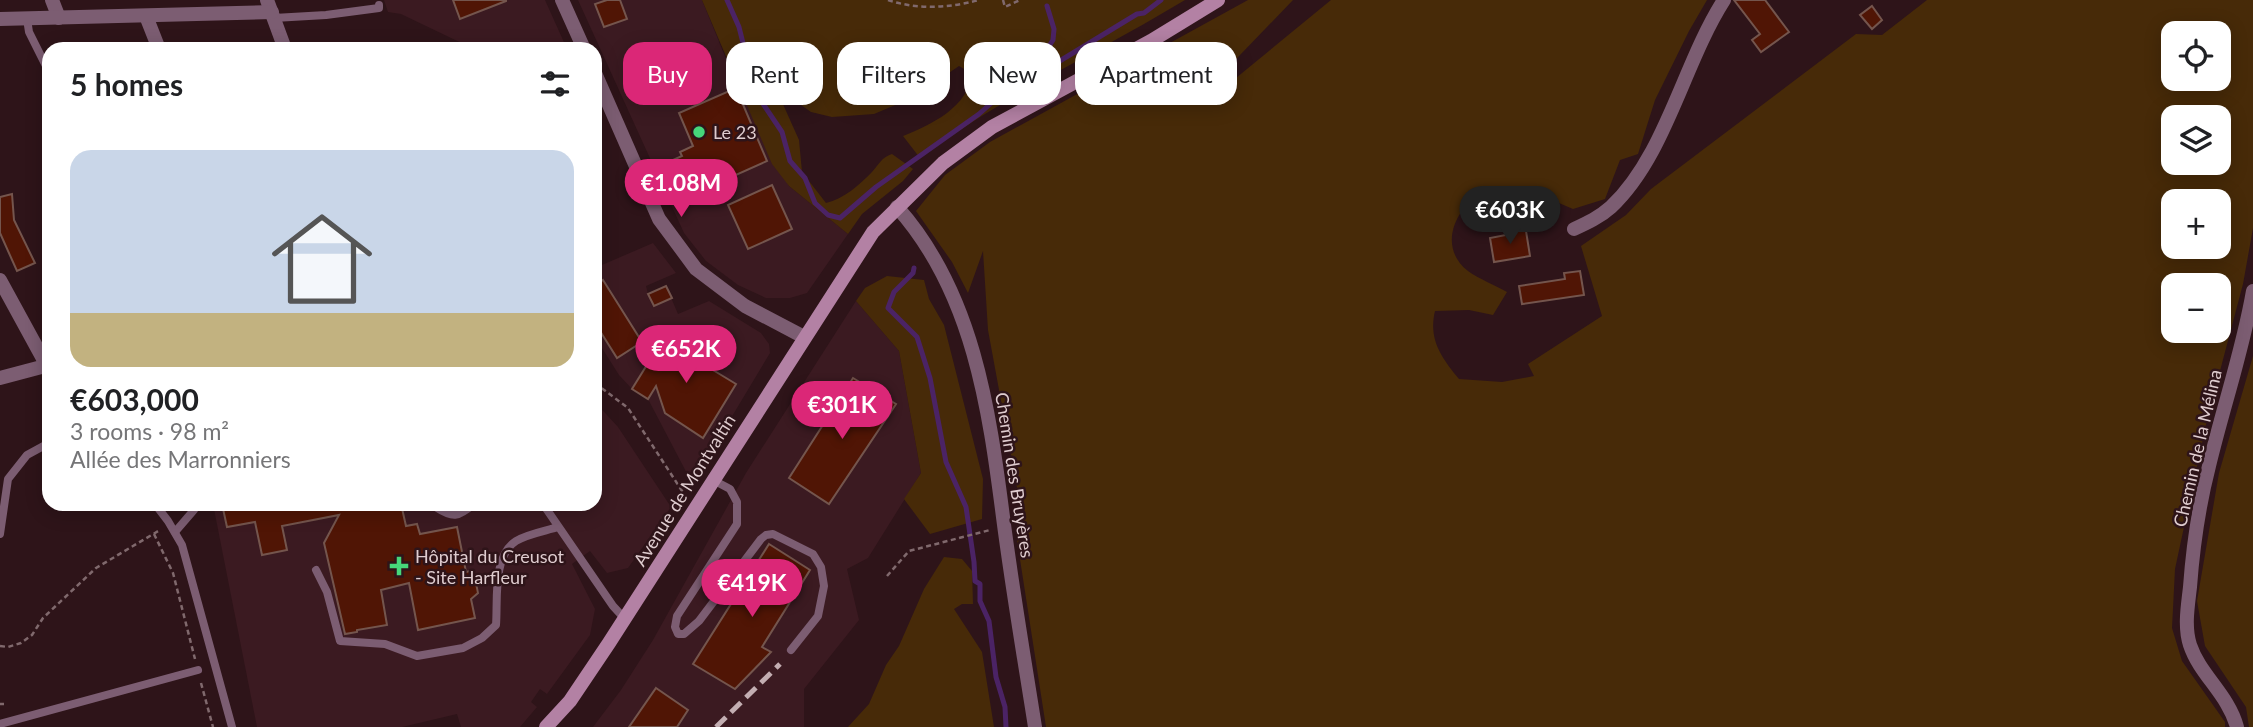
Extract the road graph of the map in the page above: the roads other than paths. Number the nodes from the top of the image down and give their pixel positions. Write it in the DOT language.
graph roads {
  1 [pos="52,0"];
  2 [pos="562,0"];
  3 [pos="1218,0"];
  4 [pos="1724,0"];
  5 [pos="380,5"];
  6 [pos="271,10"];
  7 [pos="146,16"];
  8 [pos="59,18"];
  9 [pos="0,19"];
  10 [pos="27,19"];
  11 [pos="156,42"];
  12 [pos="282,42"];
  13 [pos="581,42"];
  14 [pos="42,58"];
  15 [pos="602,89"];
  16 [pos="897,207"];
  17 [pos="1574,229"];
  18 [pos="0,280"];
  19 [pos="2253,291"];
  20 [pos="804,337"];
  21 [pos="42,354"];
  22 [pos="42,367"];
  23 [pos="0,378"];
  24 [pos="42,447"];
  25 [pos="713,480"];
  26 [pos="160,511"];
  27 [pos="193,511"];
  28 [pos="442,511"];
  29 [pos="465,511"];
  30 [pos="547,511"];
  31 [pos="558,527"];
  32 [pos="173,528"];
  33 [pos="0,534"];
  34 [pos="316,570"];
  35 [pos="625,619"];
  36 [pos="792,650"];
  37 [pos="198,670"];
  38 [pos="0,724"];
  39 [pos="232,727"];
  40 [pos="546,727"];
  41 [pos="1035,727"];
  42 [pos="2237,727"];
  1 -- 8 [label="street"];
  2 -- 13 [label="street"];
  3 -- 16 [label="street, Avenue de Montvaltin"];
  4 -- 17 [label="street"];
  5 -- 6 [label="lane"];
  6 -- 7 [label="street"];
  6 -- 12 [label="street"];
  7 -- 8 [label="street"];
  7 -- 11 [label="street"];
  8 -- 10 [label="street"];
  9 -- 10 [label="street"];
  10 -- 14 [label="lane"];
  15 -- 20 [label="street"];
  16 -- 20 [label="street, Avenue de Montvaltin"];
  16 -- 41 [label="street, Chemin des Bruyères"];
  18 -- 21 [label="street"];
  19 -- 42 [label="street, Chemin de la Mélina"];
  20 -- 25 [label="street, Avenue de Montvaltin"];
  22 -- 23 [label="street"];
  24 -- 33 [label="lane"];
  25 -- 35 [label="street, Avenue de Montvaltin"];
  25 -- 36 [label="lane"];
  26 -- 32 [label="lane"];
  27 -- 32 [label="lane"];
  28 -- 29 [label="lane"];
  30 -- 31 [label="lane"];
  31 -- 34 [label="lane"];
  31 -- 35 [label="lane"];
  32 -- 39 [label="lane"];
  35 -- 40 [label="street, Avenue de Montvaltin"];
  37 -- 38 [label="lane"];
}
